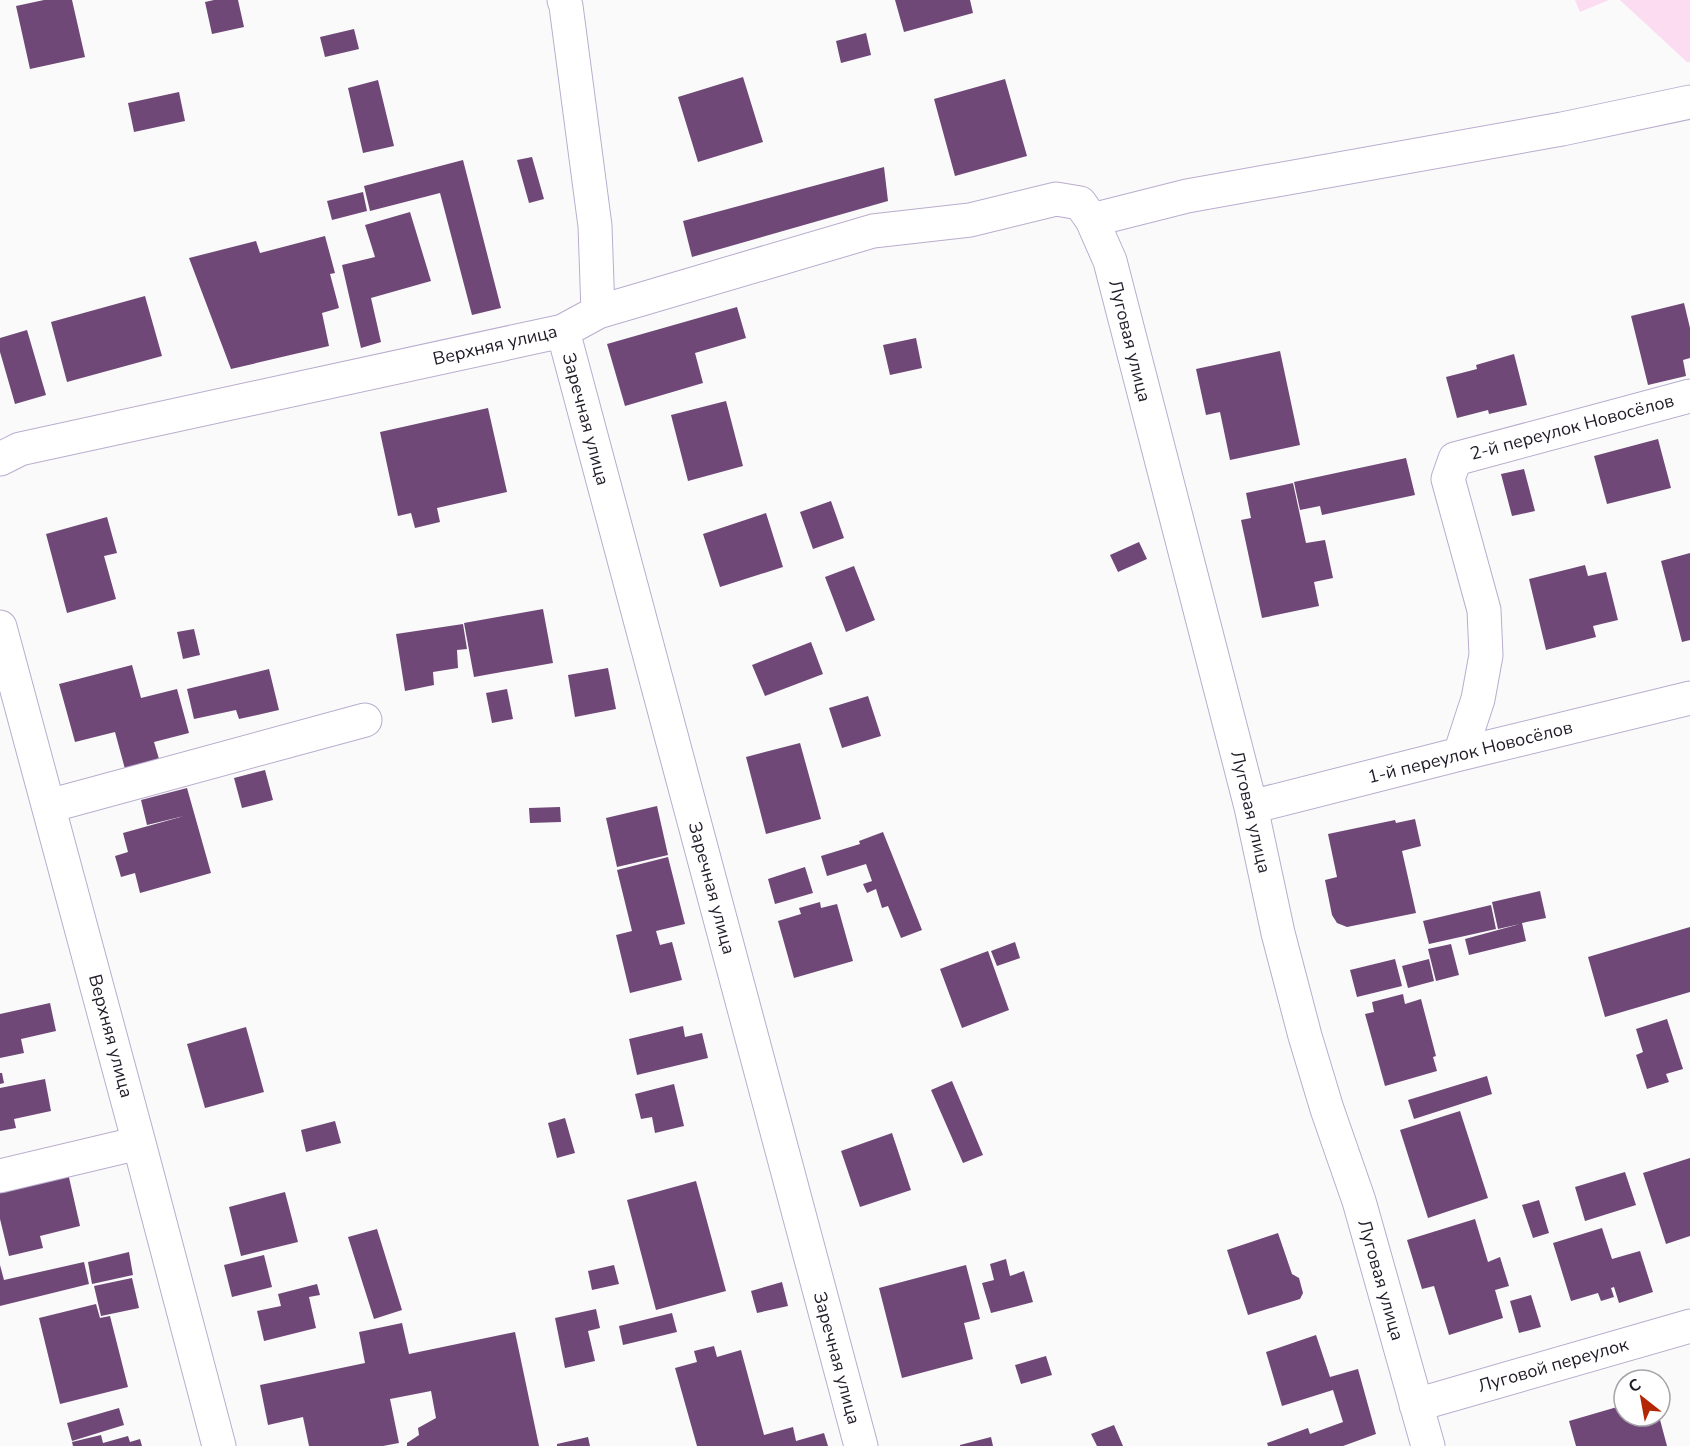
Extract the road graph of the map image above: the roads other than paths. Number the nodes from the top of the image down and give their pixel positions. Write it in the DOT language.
graph roads {
  1 [pos="564,0"];
  2 [pos="1690,102"];
  3 [pos="1056,199"];
  4 [pos="1092,220"];
  5 [pos="598,312"];
  6 [pos="563,331"];
  7 [pos="1690,396"];
  8 [pos="0,459"];
  9 [pos="0,627"];
  10 [pos="1690,698"];
  11 [pos="365,720"];
  12 [pos="1460,754"];
  13 [pos="49,806"];
  14 [pos="1251,807"];
  15 [pos="140,1143"];
  16 [pos="0,1176"];
  17 [pos="1690,1326"];
  18 [pos="1416,1405"];
  19 [pos="219,1446"];
  20 [pos="861,1446"];
  21 [pos="1428,1446"];
  1 -- 5 [label="street"];
  2 -- 4 [label="street"];
  3 -- 4 [label="street, Луговая улица"];
  3 -- 5 [label="street, Верхняя улица"];
  4 -- 14 [label="street, Луговая улица"];
  5 -- 6 [label="street, Верхняя улица"];
  6 -- 8 [label="street, Верхняя улица"];
  6 -- 20 [label="street, Заречная улица"];
  7 -- 12 [label="street, 2-й переулок Новосёлов"];
  9 -- 13 [label="street, Верхняя улица"];
  10 -- 12 [label="street, 1-й переулок Новосёлов"];
  11 -- 13 [label="street"];
  12 -- 14 [label="street, 1-й переулок Новосёлов"];
  13 -- 15 [label="street, Верхняя улица"];
  14 -- 18 [label="street, Луговая улица"];
  15 -- 16 [label="street"];
  15 -- 19 [label="street, Верхняя улица"];
  17 -- 18 [label="street, Луговой переулок"];
  18 -- 21 [label="street, Луговая улица"];
}
